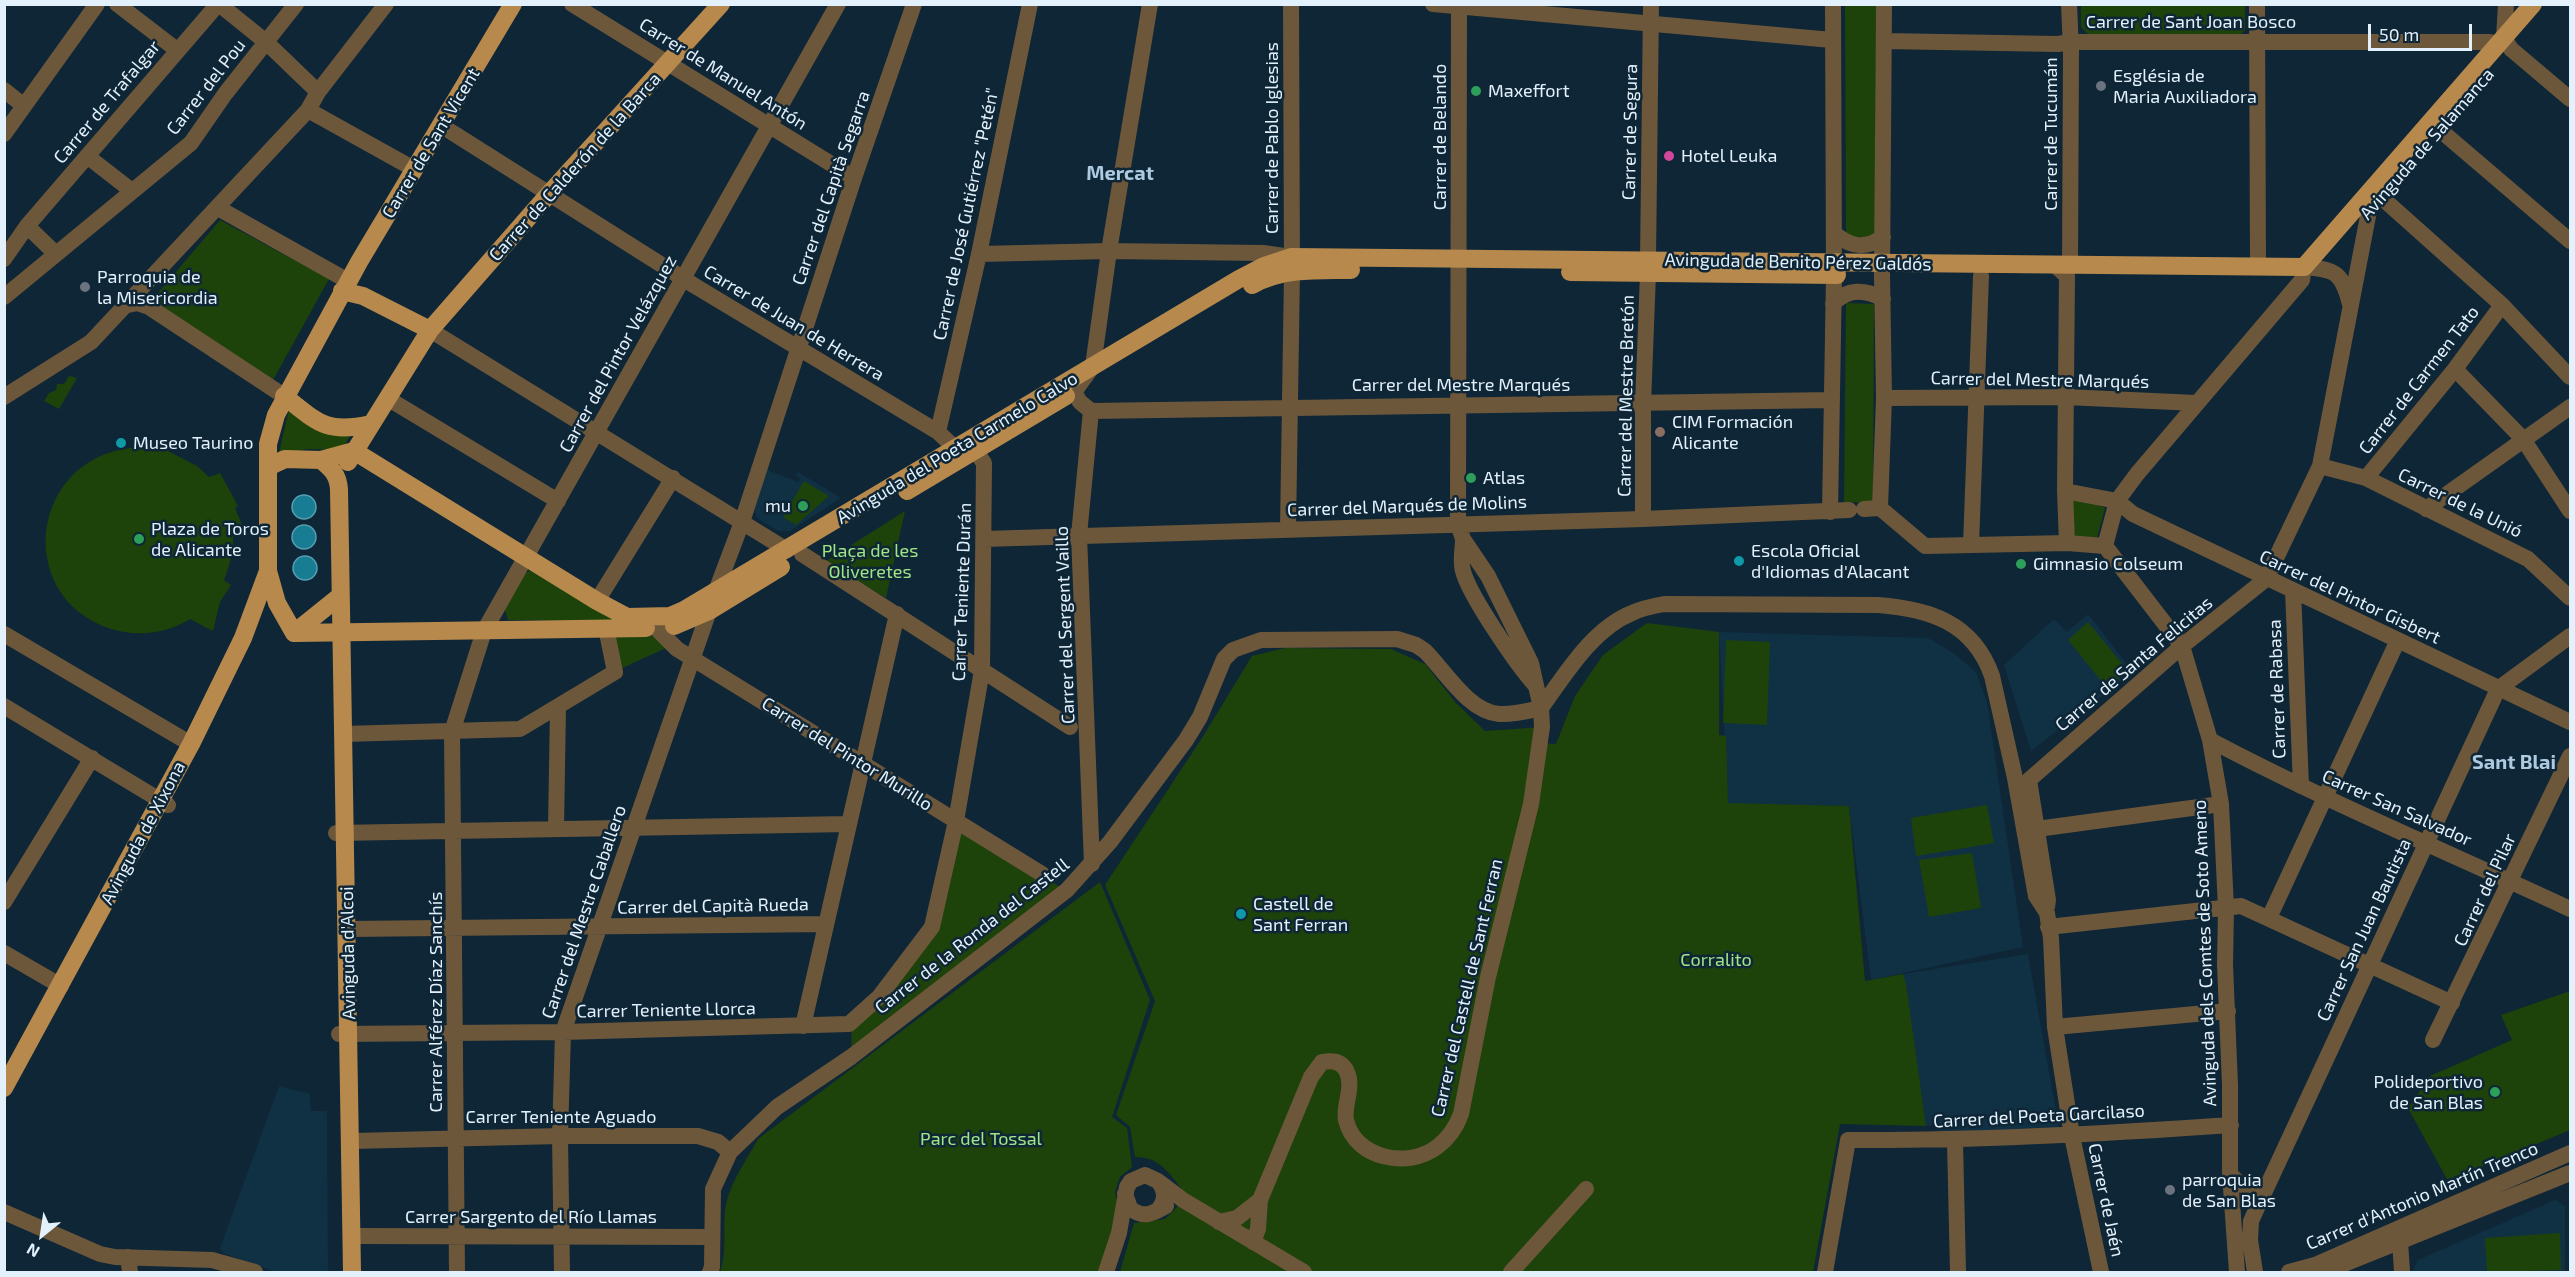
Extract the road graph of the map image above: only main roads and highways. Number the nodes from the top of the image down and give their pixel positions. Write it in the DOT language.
graph roads {
  1 [pos="513,4"];
  2 [pos="721,4"];
  3 [pos="2533,4"];
  4 [pos="2549,4"];
  5 [pos="2504,44"];
  6 [pos="1292,264"];
  7 [pos="1882,269"];
  8 [pos="2064,269"];
  9 [pos="2309,272"];
  10 [pos="345,286"];
  11 [pos="430,330"];
  12 [pos="284,396"];
  13 [pos="371,424"];
  14 [pos="354,451"];
  15 [pos="321,460"];
  16 [pos="268,467"];
  17 [pos="338,479"];
  18 [pos="794,552"];
  19 [pos="268,571"];
  20 [pos="340,596"];
  21 [pos="284,614"];
  22 [pos="308,621"];
  23 [pos="294,633"];
  24 [pos="341,633"];
  25 [pos="4,1088"];
  26 [pos="352,1272"];
  1 -- 10 [label="main road, Carrer de Sant Vicent"];
  2 -- 11 [label="main road, Carrer de Calderón de la Barca"];
  3 -- 5 [label="main road, Avinguda de Salamanca"];
  4 -- 5 [label="main road, Avinguda de Salamanca"];
  5 -- 9 [label="main road, Avinguda de Salamanca"];
  5 -- 9 [label="main road, Avinguda de Salamanca"];
  6 -- 7 [label="main road, Avinguda de Benito Pérez Galdós"];
  6 -- 18 [label="main road, Avinguda del Poeta Carmelo Calvo"];
  6 -- 18 [label="main road, Avinguda del Poeta Carmelo Calvo"];
  7 -- 8 [label="main road, Avinguda de Benito Pérez Galdós"];
  7 -- 8 [label="main road, Avinguda de Benito Pérez Galdós"];
  8 -- 9 [label="main road, Avinguda de Benito Pérez Galdós"];
  8 -- 9 [label="main road, Avinguda de Benito Pérez Galdós"];
  10 -- 11 [label="main road"];
  10 -- 12 [label="main road, Carrer de Sant Vicent"];
  11 -- 13 [label="main road, Carrer de Calderón de la Barca"];
  12 -- 13 [label="main road"];
  12 -- 16 [label="main road, Carrer de Sant Vicent"];
  13 -- 14 [label="main road, Carrer de Calderón de la Barca"];
  14 -- 15 [label="main road"];
  14 -- 17 [label="main road, Carrer de Calderón de la Barca"];
  14 -- 18 [label="main road, Avinguda del Poeta Carmelo Calvo"];
  15 -- 16 [label="main road"];
  15 -- 17 [label="main road"];
  16 -- 19 [label="main road, Carrer de Sant Vicent"];
  17 -- 20 [label="main road, Avinguda d'Alcoi"];
  18 -- 24 [label="main road, Avinguda del Poeta Carmelo Calvo"];
  19 -- 21 [label="main road"];
  19 -- 25 [label="main road, Avinguda de Xixona"];
  20 -- 22 [label="main road"];
  20 -- 24 [label="main road, Avinguda d'Alcoi"];
  21 -- 22 [label="main road"];
  21 -- 23 [label="main road"];
  22 -- 23 [label="main road"];
  23 -- 24 [label="main road, Avinguda del Poeta Carmelo Calvo"];
  24 -- 26 [label="main road, Avinguda d'Alcoi"];
}
